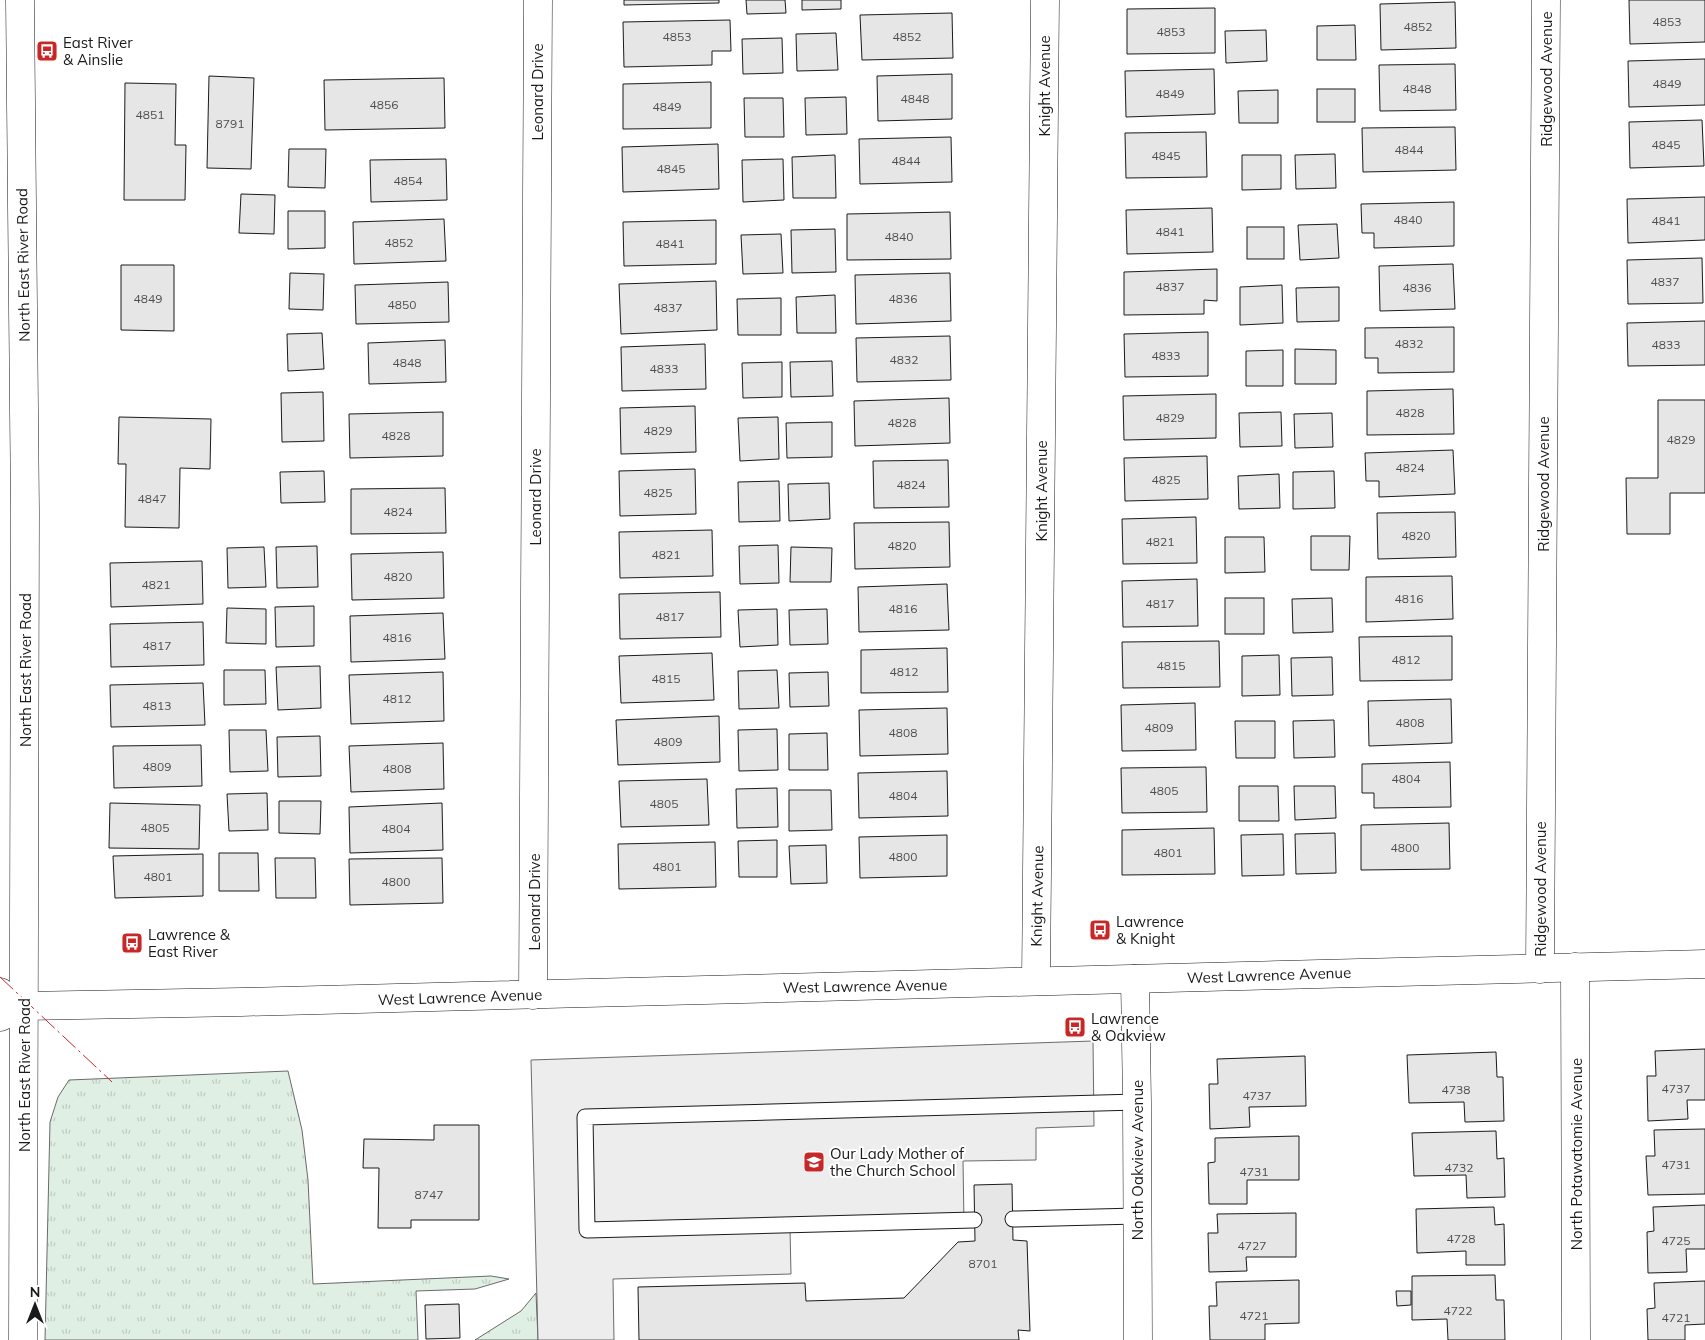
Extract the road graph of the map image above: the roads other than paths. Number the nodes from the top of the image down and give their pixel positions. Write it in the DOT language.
graph roads {
  1 [pos="20,0"];
  2 [pos="538,0"];
  3 [pos="1045,0"];
  4 [pos="1546,0"];
  5 [pos="1705,964"];
  6 [pos="1575,967"];
  7 [pos="1540,968"];
  8 [pos="1135,979"];
  9 [pos="1036,981"];
  10 [pos="0,992"];
  11 [pos="533,995"];
  12 [pos="12,1011"];
  13 [pos="1137,1102"];
  14 [pos="1137,1216"];
  15 [pos="1012,1219"];
  16 [pos="974,1220"];
  17 [pos="23,1340"];
  18 [pos="1138,1340"];
  19 [pos="1576,1340"];
  1 -- 12 [label="street, North East River Road"];
  2 -- 11 [label="street, Leonard Drive"];
  3 -- 9 [label="street, Knight Avenue"];
  4 -- 7 [label="street, Ridgewood Avenue"];
  5 -- 6 [label="street, West Lawrence Avenue"];
  6 -- 7 [label="street, West Lawrence Avenue"];
  6 -- 19 [label="street, North Potawatomie Avenue"];
  7 -- 8 [label="street, West Lawrence Avenue"];
  8 -- 9 [label="street, West Lawrence Avenue"];
  8 -- 13 [label="street, North Oakview Avenue"];
  9 -- 11 [label="street, West Lawrence Avenue"];
  10 -- 12 [label="street"];
  11 -- 12 [label="street, West Lawrence Avenue"];
  12 -- 17 [label="street, North East River Road"];
  13 -- 14 [label="street, North Oakview Avenue"];
  13 -- 16 [label="lane"];
  14 -- 15 [label="lane"];
  14 -- 18 [label="street, North Oakview Avenue"];
}
